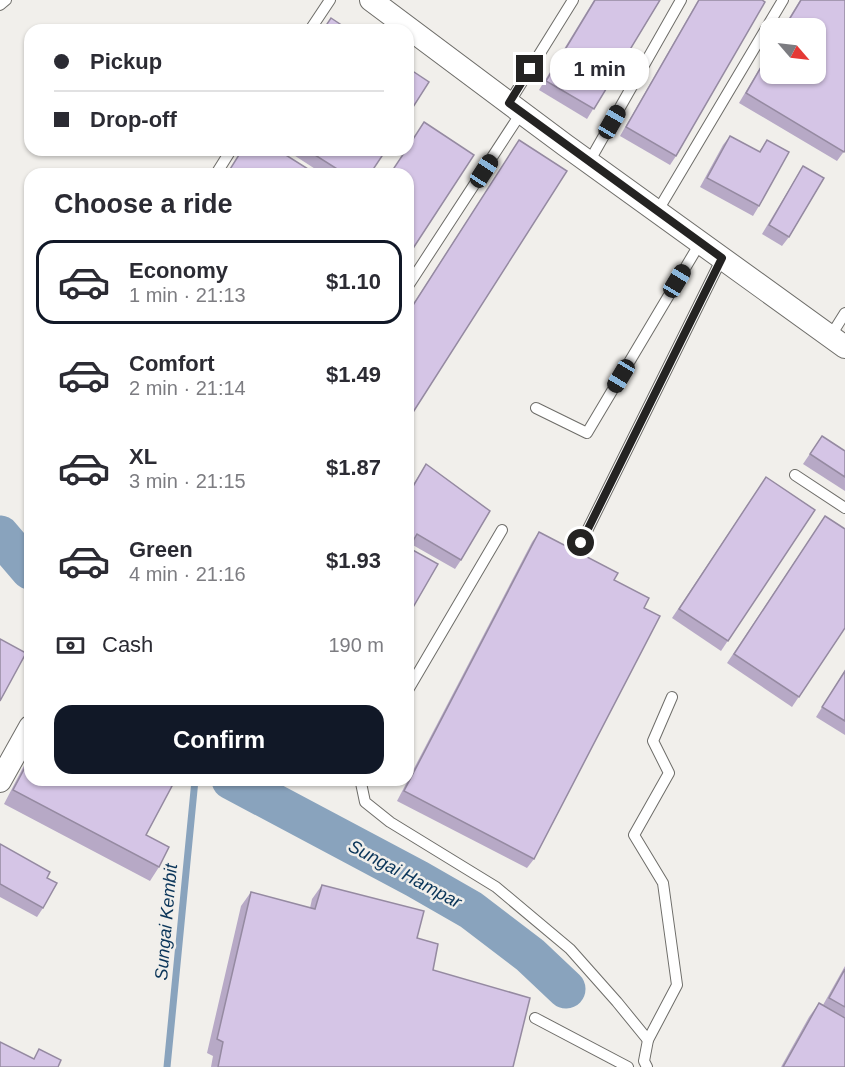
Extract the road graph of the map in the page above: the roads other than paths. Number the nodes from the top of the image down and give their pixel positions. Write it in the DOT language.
graph roads {
  1 [pos="6,0"];
  2 [pos="330,0"];
  3 [pos="371,0"];
  4 [pos="573,0"];
  5 [pos="681,0"];
  6 [pos="783,0"];
  7 [pos="0,5"];
  8 [pos="314,24"];
  9 [pos="403,24"];
  10 [pos="414,32"];
  11 [pos="515,108"];
  12 [pos="589,162"];
  13 [pos="657,212"];
  14 [pos="700,243"];
  15 [pos="722,258"];
  16 [pos="414,276"];
  17 [pos="845,313"];
  18 [pos="838,342"];
  19 [pos="536,408"];
  20 [pos="795,475"];
  21 [pos="845,508"];
  22 [pos="502,530"];
  23 [pos="581,543"];
  24 [pos="414,680"];
  25 [pos="672,697"];
  26 [pos="24,738"];
  27 [pos="0,781"];
  28 [pos="362,786"];
  29 [pos="535,1018"];
  30 [pos="648,1040"];
  31 [pos="628,1067"];
  32 [pos="647,1067"];
  1 -- 7 [label="lane"];
  2 -- 8 [label="lane"];
  3 -- 9 [label="street"];
  4 -- 11 [label="lane"];
  5 -- 12 [label="lane"];
  6 -- 13 [label="lane"];
  10 -- 11 [label="street"];
  11 -- 12 [label="street"];
  11 -- 16 [label="lane"];
  12 -- 13 [label="street"];
  13 -- 14 [label="street"];
  14 -- 15 [label="street"];
  14 -- 19 [label="lane"];
  15 -- 18 [label="street"];
  15 -- 23 [label="lane"];
  17 -- 18 [label="lane"];
  20 -- 21 [label="lane"];
  22 -- 24 [label="lane"];
  25 -- 30 [label="lane"];
  26 -- 27 [label="street"];
  28 -- 30 [label="lane"];
  29 -- 31 [label="lane"];
  30 -- 32 [label="lane"];
}
